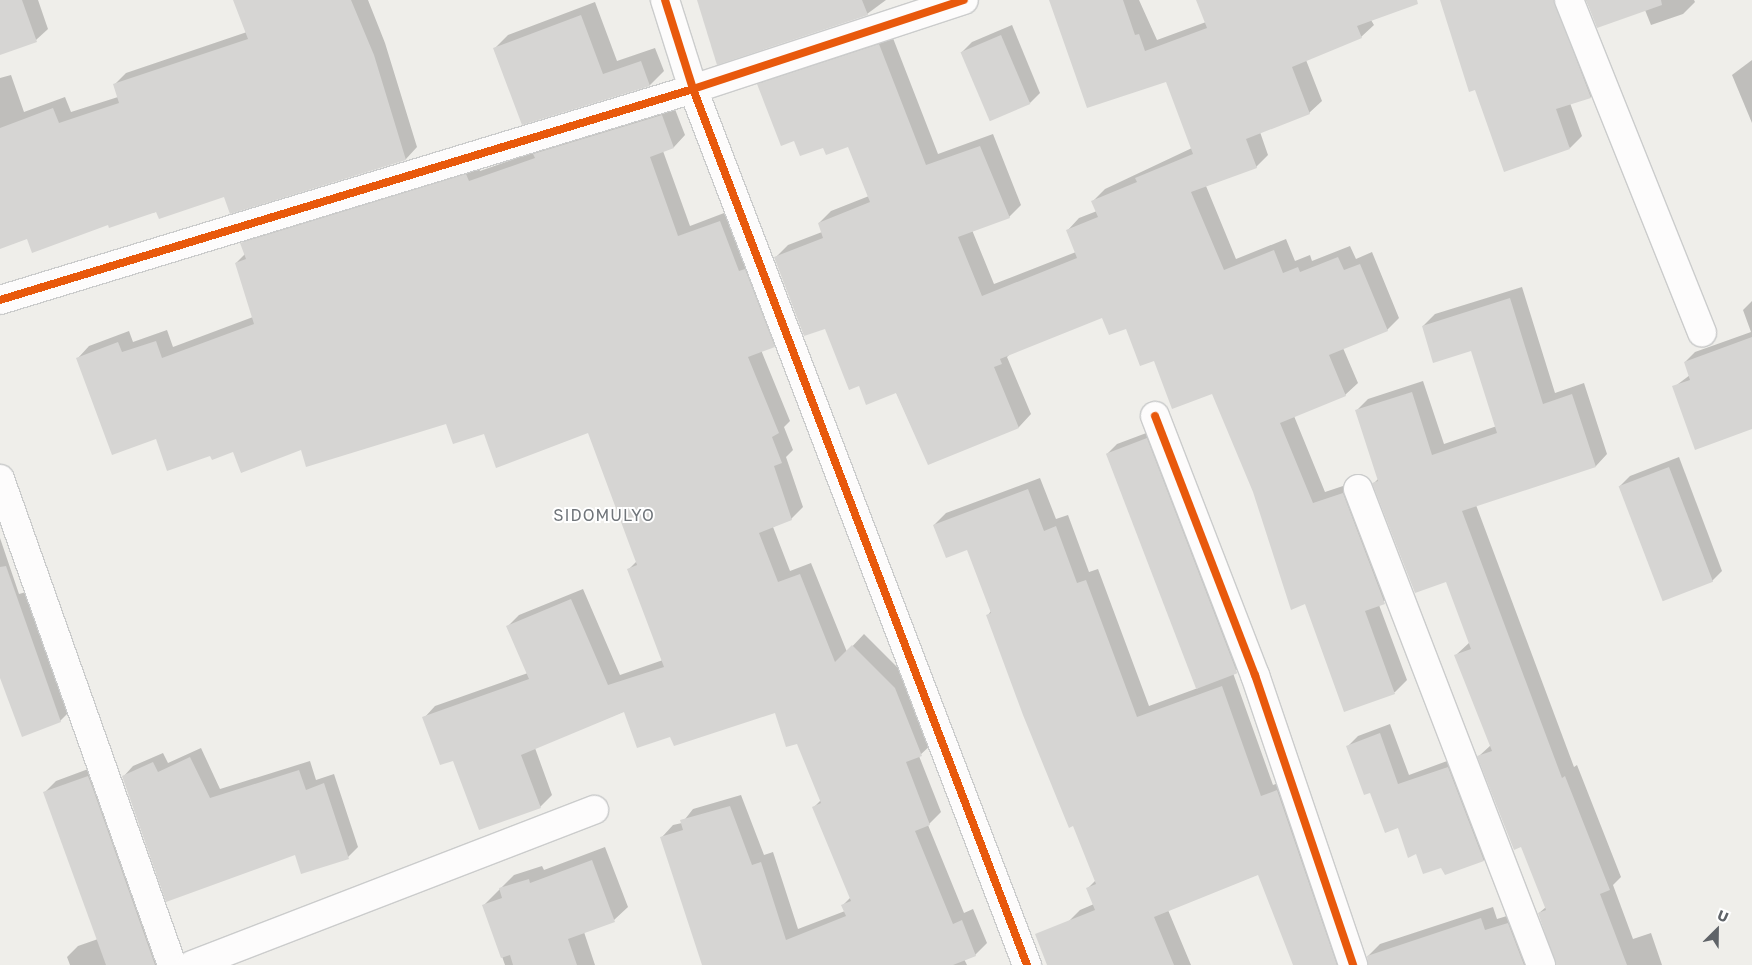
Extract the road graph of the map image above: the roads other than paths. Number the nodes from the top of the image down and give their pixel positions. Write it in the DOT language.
graph roads {
  1 [pos="665,0"];
  2 [pos="964,0"];
  3 [pos="1569,0"];
  4 [pos="692,89"];
  5 [pos="0,300"];
  6 [pos="1702,332"];
  7 [pos="1155,416"];
  8 [pos="0,479"];
  9 [pos="1358,489"];
  10 [pos="594,810"];
  11 [pos="172,965"];
  12 [pos="192,965"];
  13 [pos="1027,965"];
  14 [pos="1353,965"];
  15 [pos="1541,965"];
  1 -- 4 [label="street"];
  2 -- 4 [label="street"];
  3 -- 6 [label="street"];
  4 -- 5 [label="street"];
  4 -- 13 [label="street"];
  7 -- 14 [label="street"];
  8 -- 11 [label="street"];
  9 -- 15 [label="street"];
  10 -- 12 [label="street"];
}
